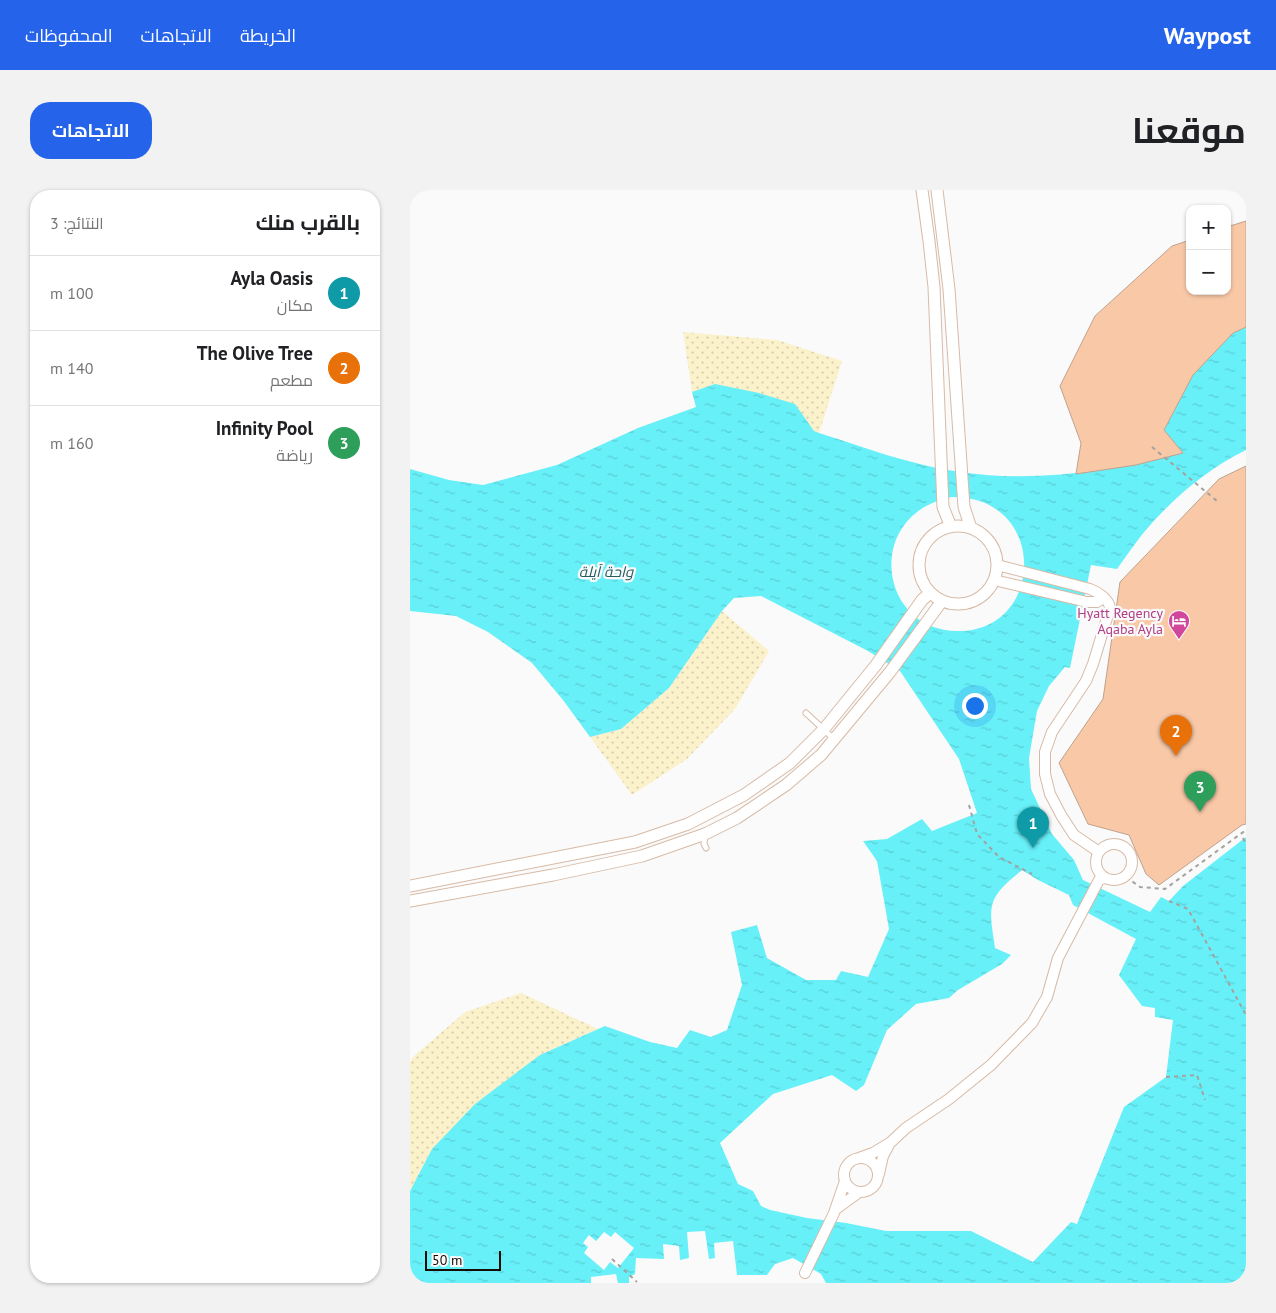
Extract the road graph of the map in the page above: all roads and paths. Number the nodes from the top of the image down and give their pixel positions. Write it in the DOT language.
graph roads {
  1 [pos="922,190"];
  2 [pos="937,190"];
  3 [pos="1152,447"];
  4 [pos="941,458"];
  5 [pos="960,458"];
  6 [pos="1217,500"];
  7 [pos="951,527"];
  8 [pos="971,528"];
  9 [pos="1001,567"];
  10 [pos="999,581"];
  11 [pos="926,597"];
  12 [pos="1103,598"];
  13 [pos="939,604"];
  14 [pos="806,713"];
  15 [pos="824,729"];
  16 [pos="834,740"];
  17 [pos="969,805"];
  18 [pos="1246,830"];
  19 [pos="705,834"];
  20 [pos="1243,838"];
  21 [pos="1246,844"];
  22 [pos="706,848"];
  23 [pos="1098,852"];
  24 [pos="1032,874"];
  25 [pos="1126,877"];
  26 [pos="1102,879"];
  27 [pos="410,886"];
  28 [pos="410,901"];
  29 [pos="1169,901"];
  30 [pos="1246,1015"];
  31 [pos="1166,1077"];
  32 [pos="1205,1100"];
  33 [pos="891,1142"];
  34 [pos="860,1158"];
  35 [pos="879,1176"];
  36 [pos="845,1181"];
  37 [pos="858,1193"];
  38 [pos="835,1211"];
  39 [pos="612,1259"];
  40 [pos="805,1273"];
  41 [pos="637,1282"];
  1 -- 4 [label="street"];
  2 -- 5 [label="street"];
  3 -- 6 [label="path"];
  4 -- 5 [label="street"];
  4 -- 7 [label="street"];
  5 -- 8 [label="street"];
  7 -- 8 [label="street"];
  7 -- 11 [label="street"];
  8 -- 9 [label="street"];
  9 -- 10 [label="street"];
  9 -- 12 [label="street"];
  10 -- 12 [label="street"];
  10 -- 13 [label="street"];
  11 -- 13 [label="street"];
  11 -- 15 [label="street"];
  12 -- 23 [label="street"];
  13 -- 16 [label="street"];
  14 -- 15 [label="lane"];
  15 -- 16 [label="lane"];
  15 -- 27 [label="street"];
  16 -- 19 [label="street"];
  17 -- 24 [label="path"];
  18 -- 25 [label="path"];
  19 -- 22 [label="lane"];
  19 -- 28 [label="street"];
  20 -- 21 [label="path"];
  23 -- 25 [label="street"];
  23 -- 26 [label="street"];
  25 -- 26 [label="street"];
  26 -- 33 [label="street"];
  29 -- 30 [label="path"];
  31 -- 32 [label="path"];
  33 -- 34 [label="street"];
  33 -- 35 [label="street"];
  34 -- 35 [label="street"];
  34 -- 36 [label="street"];
  35 -- 37 [label="street"];
  36 -- 37 [label="street"];
  36 -- 38 [label="street"];
  37 -- 38 [label="street"];
  38 -- 40 [label="street"];
  39 -- 41 [label="path"];
}
